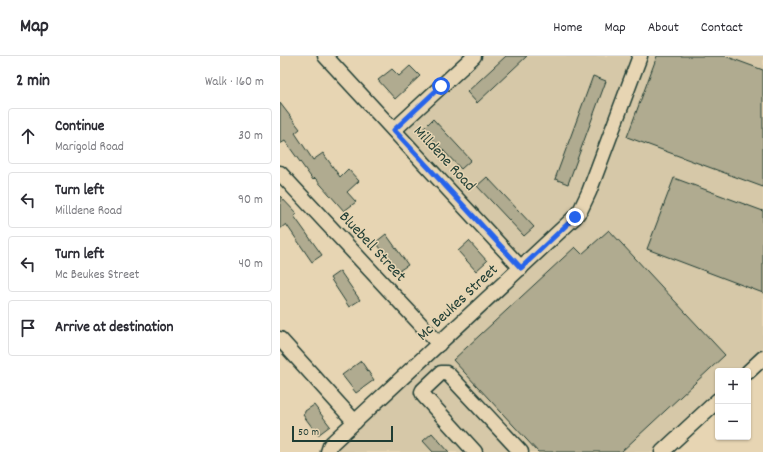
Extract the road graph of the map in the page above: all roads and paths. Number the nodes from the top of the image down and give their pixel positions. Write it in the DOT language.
graph roads {
  1 [pos="326,56"];
  2 [pos="474,56"];
  3 [pos="640,56"];
  4 [pos="394,130"];
  5 [pos="280,173"];
  6 [pos="521,268"];
  7 [pos="280,339"];
  8 [pos="439,344"];
  9 [pos="763,358"];
  10 [pos="751,369"];
  11 [pos="715,403"];
  12 [pos="355,422"];
  13 [pos="328,452"];
  14 [pos="475,452"];
  15 [pos="521,452"];
  16 [pos="662,452"];
  1 -- 4 [label="street, Milldene Road"];
  2 -- 4 [label="street"];
  3 -- 6 [label="street, Mc Beukes Street"];
  4 -- 6 [label="street, Milldene Road"];
  5 -- 8 [label="street, Bluebell Street"];
  6 -- 8 [label="street, Mc Beukes Street"];
  7 -- 12 [label="street"];
  8 -- 12 [label="street, Mc Beukes Street"];
  9 -- 10 [label="street"];
  11 -- 16 [label="street"];
  12 -- 13 [label="street, Mc Beukes Street"];
  14 -- 15 [label="street"];
}
